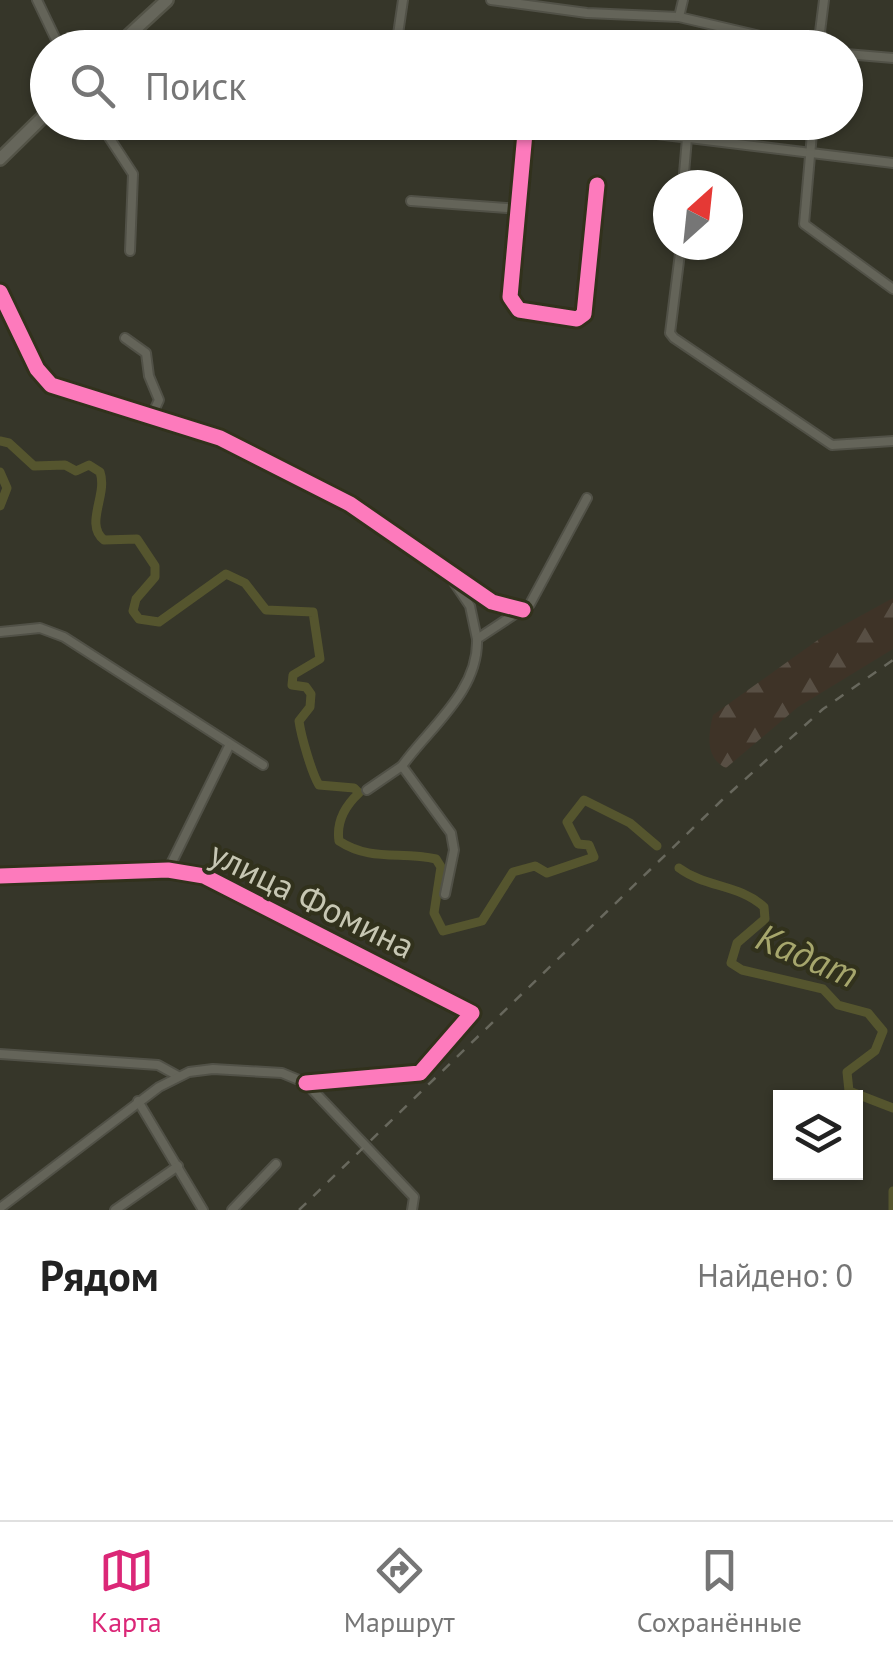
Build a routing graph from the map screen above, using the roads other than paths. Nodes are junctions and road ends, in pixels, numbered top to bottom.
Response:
1 (37, 0) edge
2 (167, 0) edge
3 (403, 0) edge
4 (491, 0) edge
5 (683, 0) edge
6 (824, 0) edge
7 (679, 18) junction
8 (51, 30) edge
9 (134, 30) edge
10 (399, 30) edge
11 (733, 30) edge
12 (818, 30) edge
13 (863, 55) edge
14 (893, 58) edge
15 (30, 130) edge
16 (111, 140) edge
17 (525, 140) edge
18 (687, 140) edge
19 (701, 140) edge
20 (811, 140) edge
21 (810, 155) junction
22 (0, 159) edge
23 (893, 163) edge
24 (684, 170) edge
25 (597, 185) dead end
26 (412, 201) dead end
27 (519, 209) junction
28 (130, 251) dead end
29 (679, 260) edge
30 (893, 289) edge
31 (0, 292) edge
32 (125, 338) dead end
33 (152, 415) junction
34 (893, 441) edge
35 (587, 498) dead end
36 (442, 566) junction
37 (523, 610) junction
38 (0, 632) edge
39 (477, 639) junction
40 (230, 746) junction
41 (262, 766) dead end
42 (402, 766) junction
43 (367, 790) dead end
44 (168, 870) junction
45 (0, 876) edge
46 (445, 894) dead end
47 (0, 1054) edge
48 (178, 1076) junction
49 (306, 1083) junction
50 (138, 1101) junction
51 (276, 1164) dead end
52 (178, 1166) junction
53 (0, 1208) edge
54 (114, 1210) edge
55 (203, 1210) edge
56 (232, 1210) edge
57 (412, 1210) edge

1 - 8 street
2 - 9 main road
3 - 10 street
4 - 7 street
5 - 7 street
6 - 12 street
7 - 11 street
13 - 14 street
15 - 22 main road
16 - 28 street
17 - 27 street
18 - 24 street
19 - 21 street
20 - 21 street
21 - 23 street
21 - 30 street
25 - 27 street
26 - 27 street
29 - 34 street
31 - 33 street
32 - 33 street
33 - 36 street
35 - 37 street
36 - 37 street
36 - 39 street
37 - 39 street
38 - 40 street
39 - 42 street
40 - 41 street
40 - 44 street
42 - 43 street
42 - 46 street
44 - 45 street, улица Фомина
44 - 49 street, улица Фомина
47 - 48 street
48 - 49 street
48 - 50 street
49 - 57 street
50 - 52 street
50 - 53 street
51 - 56 street
52 - 54 street
52 - 55 street

